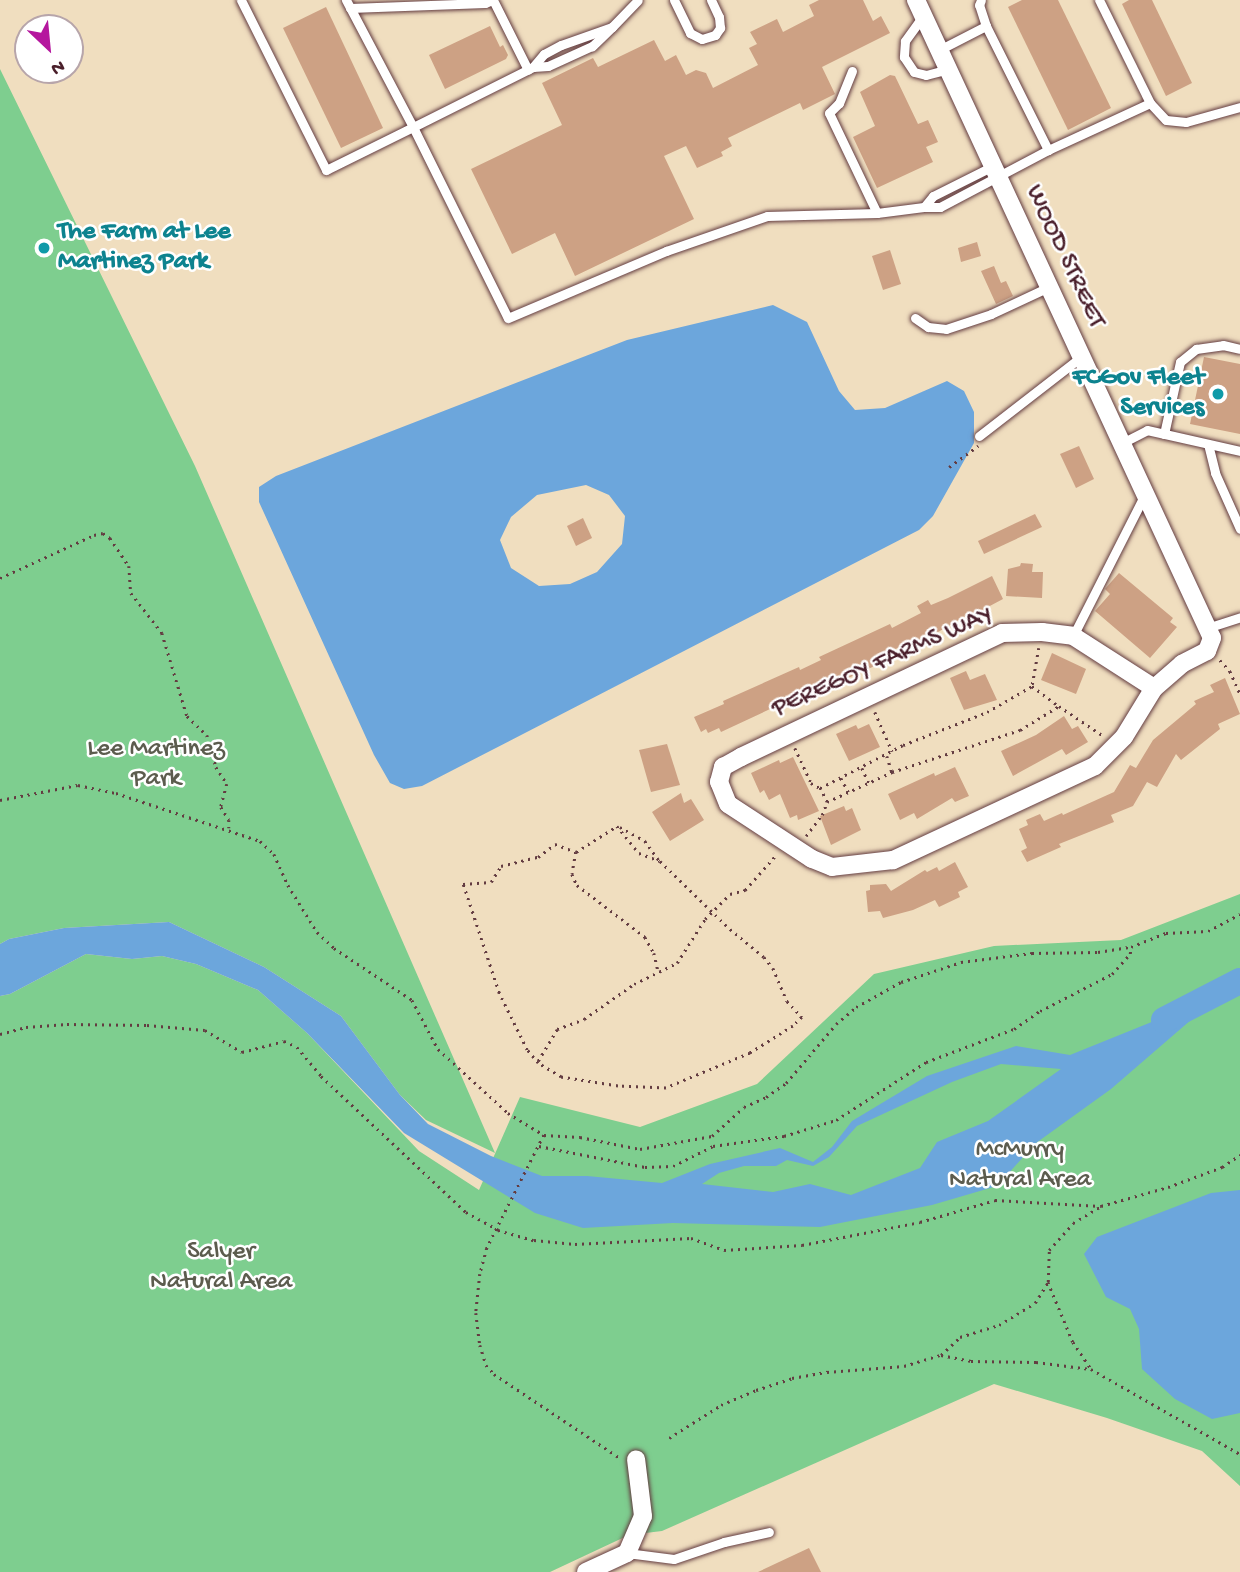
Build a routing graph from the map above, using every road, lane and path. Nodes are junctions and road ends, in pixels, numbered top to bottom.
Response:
1 (241, 0) edge
2 (492, 0) edge
3 (638, 0) edge
4 (674, 0) edge
5 (711, 0) edge
6 (981, 0) edge
7 (1099, 0) edge
8 (348, 4) edge
9 (920, 8) edge
10 (986, 26) junction
11 (939, 50) junction
12 (530, 68) junction
13 (948, 69) junction
14 (852, 71) dead end
15 (1150, 103) junction
16 (1240, 107) edge
17 (412, 127) junction
18 (1048, 150) junction
19 (996, 172) junction
20 (877, 212) junction
21 (1049, 287) junction
22 (915, 318) dead end
23 (1240, 349) edge
24 (1081, 357) junction
25 (982, 433) joint
26 (1164, 434) junction
27 (1122, 443) junction
28 (1208, 444) junction
29 (1240, 451) edge
30 (948, 467) dead end
31 (1145, 493) junction
32 (1240, 529) edge
33 (0, 578) edge
34 (1240, 617) edge
35 (1207, 628) junction
36 (1073, 636) junction
37 (1041, 642) dead end
38 (1207, 651) junction
39 (1032, 686) junction
40 (1154, 688) junction
41 (1240, 693) edge
42 (1059, 706) junction
43 (872, 708) dead end
44 (1102, 735) dead end
45 (793, 745) dead end
46 (892, 751) junction
47 (887, 756) junction
48 (862, 768) junction
49 (892, 772) junction
50 (841, 778) junction
51 (869, 783) junction
52 (820, 788) junction
53 (849, 793) junction
54 (0, 800) edge
55 (827, 802) junction
56 (617, 826) junction
57 (229, 829) junction
58 (806, 836) dead end
59 (576, 852) junction
60 (776, 855) dead end
61 (660, 861) junction
62 (714, 911) junction
63 (1240, 914) edge
64 (1132, 947) junction
65 (659, 972) junction
66 (0, 1034) edge
67 (538, 1063) junction
68 (544, 1135) junction
69 (539, 1146) junction
70 (1240, 1156) edge
71 (1101, 1206) junction
72 (498, 1230) junction
73 (1048, 1282) junction
74 (941, 1355) junction
75 (1091, 1369) junction
76 (669, 1438) dead end
77 (1240, 1454) edge
78 (632, 1462) joint
79 (769, 1532) dead end
80 (627, 1553) junction
81 (586, 1572) edge

1 - 17 lane
2 - 8 lane
2 - 12 lane
3 - 12 lane
4 - 5 lane
6 - 10 lane
7 - 15 lane
8 - 17 lane
9 - 11 street, WOOD STREET
9 - 13 lane
10 - 11 lane
10 - 18 lane
11 - 13 street, WOOD STREET
12 - 17 lane
13 - 19 street, WOOD STREET
14 - 20 lane
15 - 16 lane
15 - 18 lane
17 - 20 lane
18 - 19 lane
19 - 20 lane
19 - 21 street, WOOD STREET
21 - 22 lane
21 - 24 street, WOOD STREET
23 - 26 lane
24 - 25 lane
24 - 27 street, WOOD STREET
25 - 30 path
26 - 27 lane
26 - 28 lane
27 - 31 street, WOOD STREET
28 - 29 lane
28 - 32 lane
31 - 35 street, WOOD STREET
31 - 36 lane
33 - 57 path
34 - 35 lane
35 - 38 street, WOOD STREET
36 - 40 street, PEREGOY FARMS WAY
36 - 40 street, PEREGOY FARMS WAY
37 - 39 path
38 - 40 street
38 - 41 path
39 - 42 path
39 - 46 path
42 - 44 path
42 - 49 path
43 - 46 path
45 - 52 path
46 - 47 path
47 - 48 path
47 - 49 path
48 - 50 path
48 - 51 path
49 - 51 path
50 - 52 path
50 - 53 path
51 - 53 path
52 - 55 path
53 - 55 path
54 - 57 path
55 - 58 path
56 - 59 path
56 - 61 path
56 - 61 path
57 - 68 path
59 - 65 path
59 - 67 path
60 - 62 path
61 - 62 path
62 - 65 path
62 - 67 path
63 - 64 path
64 - 68 path
64 - 69 path
65 - 67 path
66 - 72 path
68 - 69 path
69 - 72 path
70 - 71 path
71 - 72 path
71 - 73 path
72 - 78 path
73 - 74 path
73 - 75 path
74 - 75 path
74 - 76 path
75 - 77 path
78 - 80 street
79 - 80 lane
80 - 81 street

